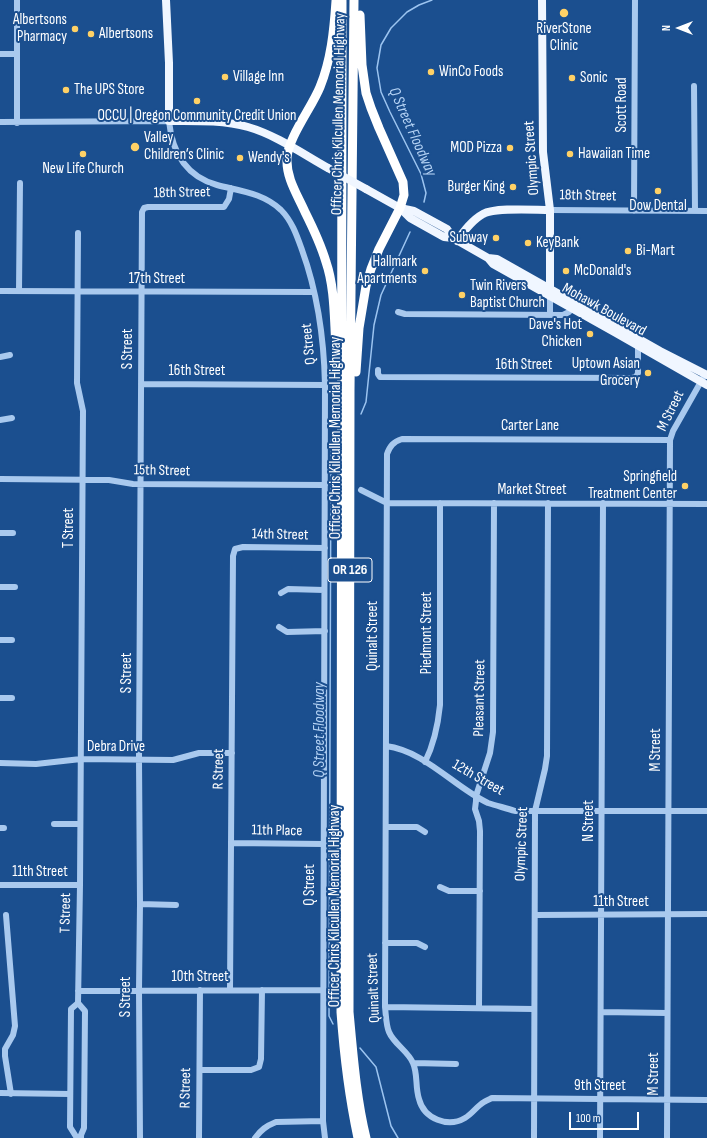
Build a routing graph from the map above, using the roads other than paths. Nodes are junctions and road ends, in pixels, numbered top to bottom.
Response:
1 (17, 0) edge
2 (166, 0) edge
3 (337, 0) edge
4 (342, 0) edge
5 (354, 0) edge
6 (359, 0) edge
7 (542, 0) edge
8 (635, 0) edge
9 (0, 54) edge
10 (17, 54) junction
11 (694, 86) dead end
12 (169, 121) junction
13 (0, 122) edge
14 (17, 122) junction
15 (289, 146) junction
16 (20, 184) dead end
17 (231, 188) junction
18 (144, 208) joint
19 (400, 208) junction
20 (550, 210) junction
21 (634, 211) junction
22 (694, 211) junction
23 (707, 211) edge
24 (78, 233) dead end
25 (455, 239) junction
26 (0, 291) edge
27 (19, 291) junction
28 (78, 291) junction
29 (141, 292) junction
30 (314, 292) junction
31 (550, 292) junction
32 (572, 308) junction
33 (398, 312) dead end
34 (550, 315) junction
35 (638, 341) junction
36 (10, 356) dead end
37 (0, 357) edge
38 (378, 370) dead end
39 (706, 377) edge
40 (342, 383) junction
41 (141, 384) junction
42 (325, 385) junction
43 (350, 390) junction
44 (12, 418) dead end
45 (0, 420) edge
46 (670, 440) junction
47 (391, 445) joint
48 (0, 478) edge
49 (82, 479) junction
50 (140, 484) junction
51 (325, 485) junction
52 (361, 490) dead end
53 (387, 503) junction
54 (440, 503) junction
55 (494, 503) junction
56 (548, 503) junction
57 (603, 503) junction
58 (670, 504) junction
59 (707, 504) edge
60 (0, 533) edge
61 (13, 533) dead end
62 (325, 548) junction
63 (235, 549) joint
64 (0, 587) edge
65 (15, 587) dead end
66 (324, 590) junction
67 (281, 593) dead end
68 (279, 627) dead end
69 (325, 631) junction
70 (0, 640) edge
71 (12, 640) dead end
72 (0, 698) edge
73 (12, 698) dead end
74 (386, 746) junction
75 (232, 753) junction
76 (81, 759) junction
77 (139, 760) junction
78 (425, 762) junction
79 (0, 763) edge
80 (476, 796) junction
81 (535, 811) junction
82 (602, 811) junction
83 (668, 811) junction
84 (707, 812) edge
85 (54, 824) dead end
86 (80, 824) junction
87 (386, 827) junction
88 (425, 832) dead end
89 (231, 843) junction
90 (323, 844) junction
91 (0, 884) edge
92 (80, 885) junction
93 (440, 887) dead end
94 (480, 891) junction
95 (140, 904) junction
96 (176, 905) dead end
97 (668, 914) junction
98 (707, 914) edge
99 (6, 915) dead end
100 (535, 915) junction
101 (601, 915) junction
102 (385, 943) junction
103 (425, 947) dead end
104 (139, 990) junction
105 (200, 990) junction
106 (230, 990) junction
107 (262, 990) junction
108 (323, 990) junction
109 (78, 991) junction
110 (78, 1003) junction
111 (385, 1007) junction
112 (479, 1008) junction
113 (534, 1009) junction
114 (600, 1012) junction
115 (667, 1013) junction
116 (414, 1063) junction
117 (456, 1064) dead end
118 (200, 1070) junction
119 (0, 1093) edge
120 (11, 1094) junction
121 (70, 1094) junction
122 (492, 1098) joint
123 (534, 1098) junction
124 (600, 1099) junction
125 (667, 1100) junction
126 (707, 1100) edge
127 (323, 1121) junction
128 (77, 1138) edge
129 (81, 1138) edge
130 (140, 1138) edge
131 (199, 1138) edge
132 (255, 1138) edge
133 (325, 1138) edge
134 (358, 1138) edge
135 (366, 1138) edge
136 (534, 1138) edge
137 (600, 1138) edge
138 (667, 1138) edge

1 - 10 street
2 - 12 main road
3 - 15 highway
4 - 40 highway, Officer Chris Kilcullen Memorial Highway / OR 126
5 - 43 highway, Officer Chris Kilcullen Memorial Highway / OR 126
6 - 19 highway
7 - 20 main road, Olympic Street
8 - 21 street, Scott Road
9 - 10 street
10 - 14 street
11 - 22 street
12 - 14 street
12 - 15 main road, Mohawk Boulevard
12 - 17 street, Q Street
13 - 14 street
15 - 19 main road, Mohawk Boulevard, bridge
15 - 40 highway
16 - 27 street
17 - 18 street, 18th Street
17 - 30 street, Q Street
18 - 29 street, S Street
19 - 25 main road, Mohawk Boulevard
19 - 43 highway
20 - 21 street, 18th Street
20 - 25 main road, 18th Street
20 - 31 main road, Olympic Street
21 - 22 street, 18th Street
22 - 23 street, 18th Street
24 - 28 street, T Street
25 - 31 main road, Mohawk Boulevard
26 - 27 street, 17th Street
27 - 28 street, 17th Street
28 - 29 street, 17th Street
28 - 49 street, T Street
29 - 30 street, 17th Street
29 - 41 street, S Street
30 - 42 street, Q Street
31 - 32 main road, Mohawk Boulevard
31 - 34 street, Olympic Street
31 - 35 main road, Mohawk Boulevard
32 - 34 street
32 - 35 main road, Mohawk Boulevard
33 - 34 street
35 - 38 street, 16th Street
35 - 39 main road, Mohawk Boulevard
36 - 37 street
39 - 46 street, M Street
40 - 134 highway, Officer Chris Kilcullen Memorial Highway / OR 126
41 - 42 street, 16th Street
41 - 50 street, S Street
42 - 51 street, Q Street
43 - 135 highway, Officer Chris Kilcullen Memorial Highway / OR 126
44 - 45 street
46 - 47 street, Carter Lane
46 - 58 street, M Street
47 - 53 street, Quinalt Street
48 - 49 street, 15th Street
49 - 50 street, 15th Street
49 - 76 street, T Street
50 - 51 street, 15th Street
50 - 77 street, S Street
51 - 62 street, Q Street
52 - 53 street, Market Street
53 - 54 street, Market Street
53 - 74 street, Quinalt Street
54 - 55 street, Market Street
54 - 78 street, Piedmont Street
55 - 56 street, Market Street
55 - 80 street, Pleasant Street
56 - 57 street, Market Street
56 - 81 street, Olympic Street
57 - 58 street, Market Street
57 - 82 street, N Street
58 - 59 street, Market Street
58 - 83 street, M Street
60 - 61 street
62 - 63 street, 14th Street
62 - 66 street, Q Street
63 - 75 street, R Street
64 - 65 street
66 - 67 street
66 - 69 street, Q Street
68 - 69 street
69 - 90 street, Q Street
70 - 71 street
72 - 73 street
74 - 78 street, 12th Street
74 - 87 street, Quinalt Street
75 - 77 street, Debra Drive
75 - 89 street, R Street
76 - 77 street, Debra Drive
76 - 79 street, Debra Drive
76 - 86 street, T Street
77 - 95 street, S Street
78 - 80 street, 12th Street
80 - 81 street, 12th Street
80 - 94 street, Pleasant Street
81 - 82 street, 12th Street
81 - 100 street, Olympic Street
82 - 83 street, 12th Street
82 - 101 street, N Street
83 - 84 street, 12th Street
83 - 97 street, M Street
85 - 86 street
86 - 92 street, T Street
87 - 88 street
87 - 102 street, Quinalt Street
89 - 90 street, 11th Place
89 - 106 street, R Street
90 - 108 street, Q Street
91 - 92 street, 11th Street
92 - 109 street, T Street
93 - 94 street
94 - 112 street, Pleasant Street
95 - 96 street
95 - 104 street, S Street
97 - 98 street, 11th Street
97 - 101 street, 11th Street
97 - 115 street, M Street
99 - 120 street
100 - 101 street, 11th Street
100 - 113 street, Olympic Street
101 - 114 street, N Street
102 - 103 street, Quinalt Street
102 - 111 street, Quinalt Street
104 - 105 street, 10th Street
104 - 109 street, 10th Street
104 - 130 street, S Street
105 - 106 street, 10th Street
105 - 118 street, R Street
106 - 107 street, 10th Street
107 - 108 street, 10th Street
107 - 118 street
108 - 127 street, Q Street
109 - 110 street, T Street
110 - 121 street, T Street
110 - 129 street, T Street
111 - 112 street
111 - 116 street, Quinalt Street
112 - 113 street
113 - 123 street, Olympic Street
114 - 115 street
114 - 124 street, N Street
115 - 125 street, M Street
116 - 117 street
116 - 122 street, Quinalt Street
118 - 131 street, R Street
119 - 120 street
120 - 121 street
121 - 128 street, T Street
122 - 123 street, 9th Street
123 - 124 street, 9th Street
123 - 136 street, Olympic Street
124 - 125 street, 9th Street
124 - 137 street, N Street
125 - 126 street, 9th Street
125 - 138 street, M Street
127 - 132 street
127 - 133 street, Q Street

